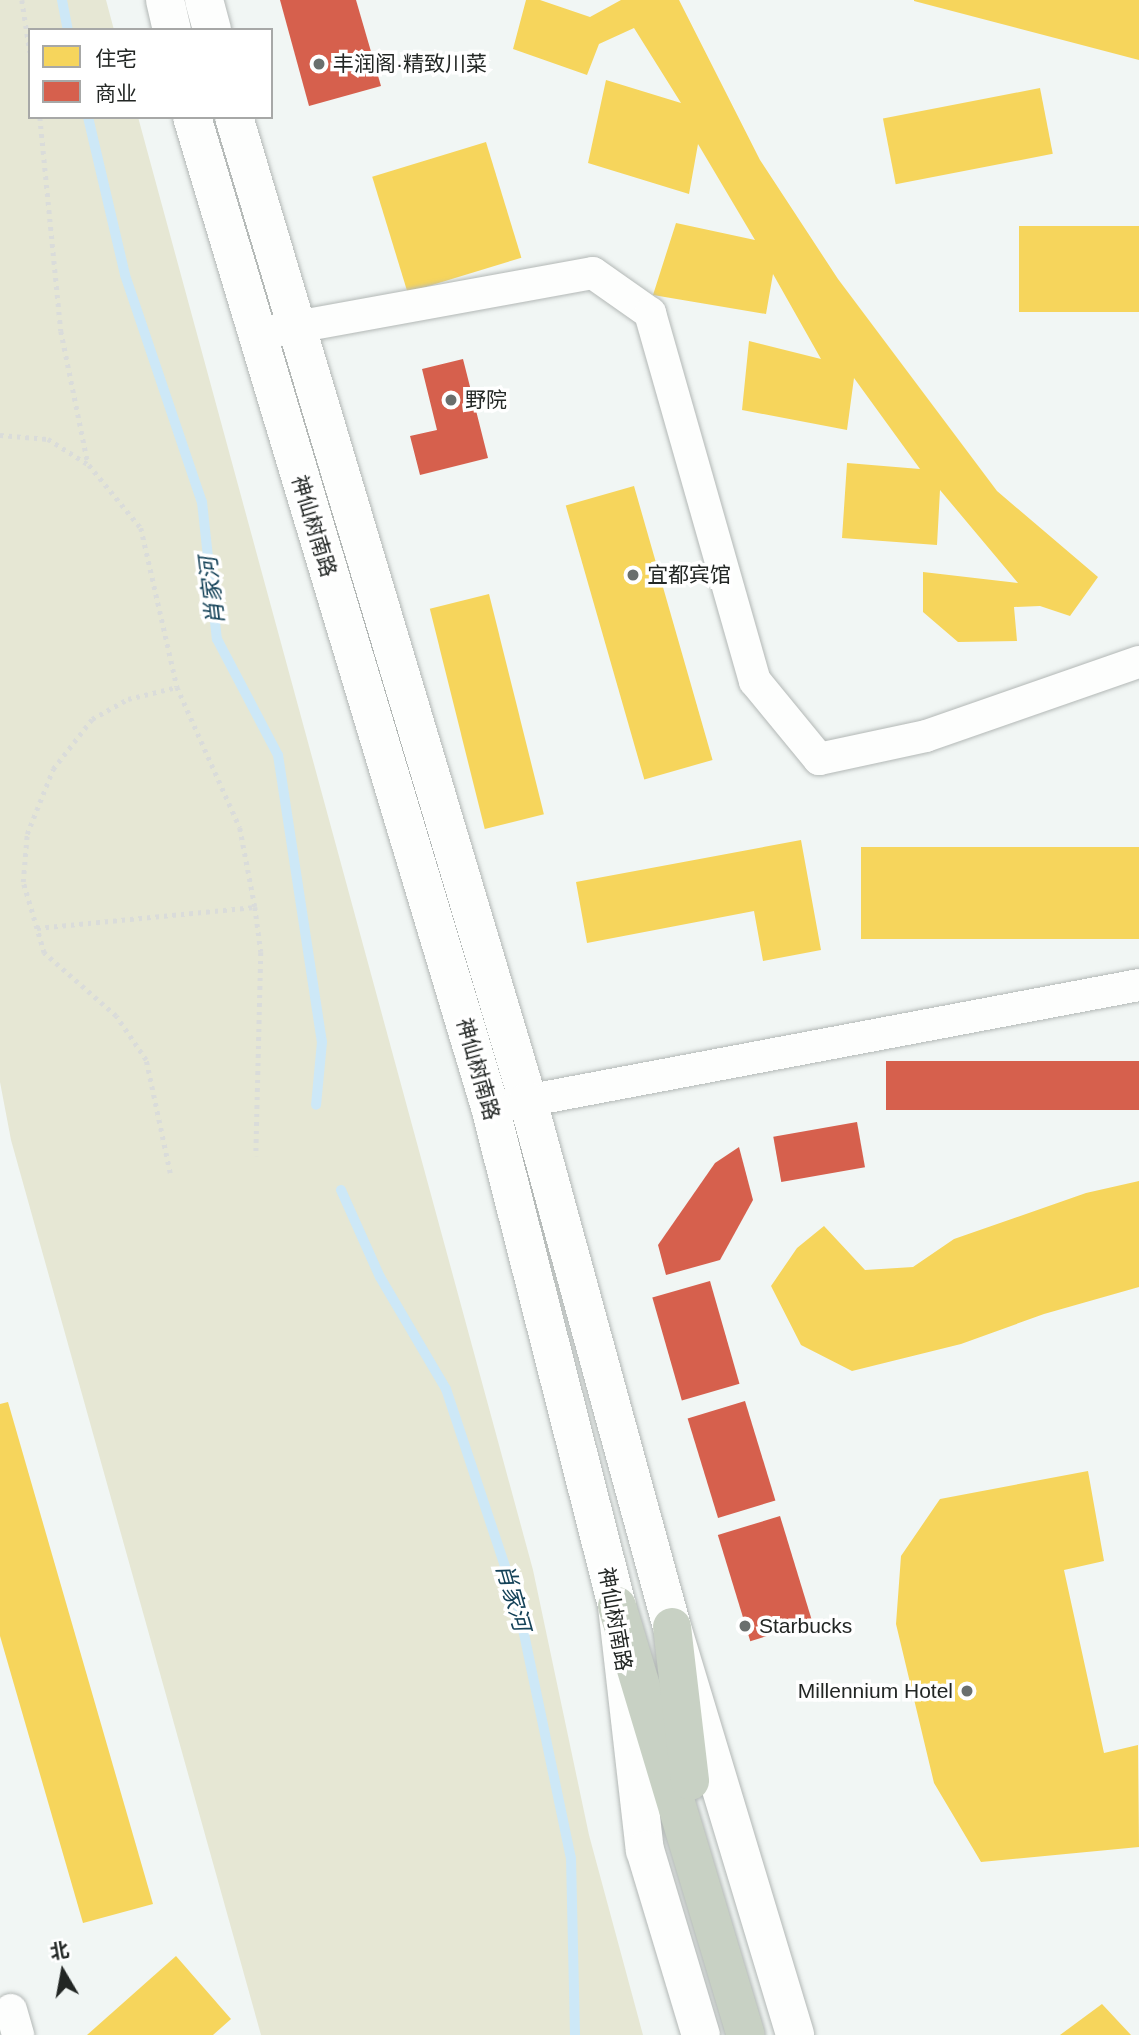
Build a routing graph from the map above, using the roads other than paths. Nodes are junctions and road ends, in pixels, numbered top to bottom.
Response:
1 (165, 0) edge
2 (204, 0) edge
3 (172, 28) edge
4 (211, 28) edge
5 (193, 119) edge
6 (235, 119) edge
7 (299, 327) junction
8 (256, 335) junction
9 (1139, 662) edge
10 (1139, 985) edge
11 (528, 1101) junction
12 (490, 1107) junction
13 (617, 1606) junction
14 (672, 1627) junction
15 (696, 1860) junction
16 (701, 2035) edge
17 (747, 2035) edge
18 (795, 2035) edge

1 - 3 main road
2 - 4 main road
5 - 8 main road, 神仙树南路
6 - 7 main road
7 - 8 street
7 - 9 street
7 - 11 main road
8 - 12 main road, 神仙树南路
10 - 11 street
11 - 12 street
11 - 14 main road
12 - 13 main road, 神仙树南路
13 - 15 highway
13 - 16 main road, 神仙树南路
14 - 15 highway
14 - 18 main road
15 - 17 highway

